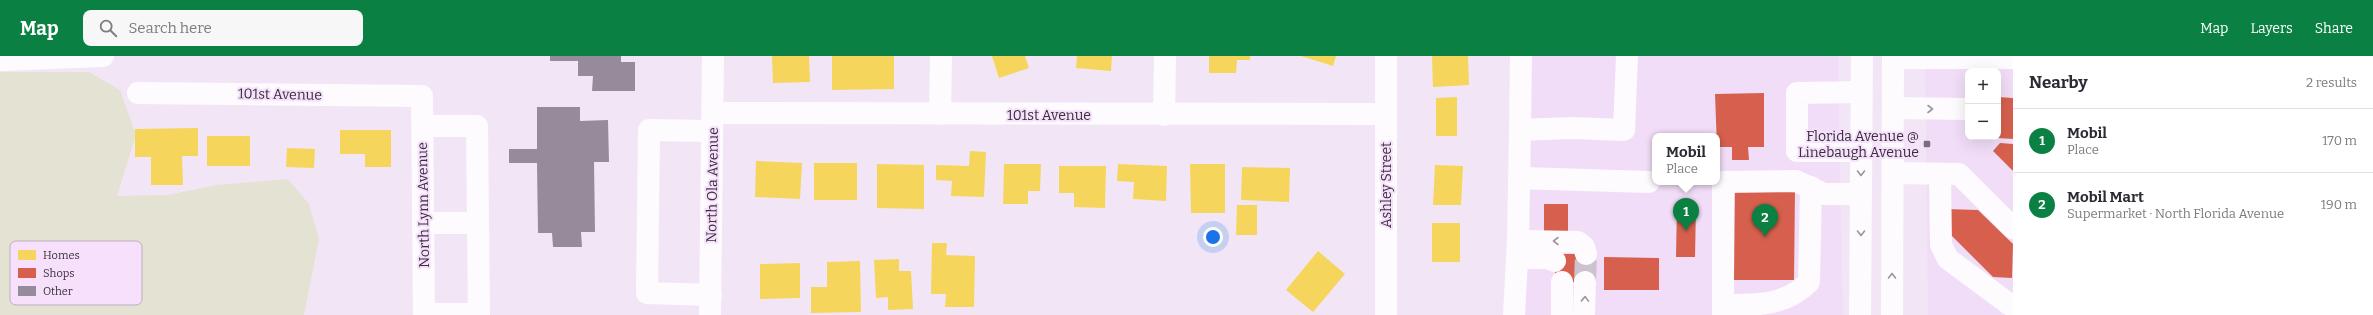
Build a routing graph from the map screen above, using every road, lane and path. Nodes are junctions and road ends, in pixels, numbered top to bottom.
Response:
1 (103, 56) edge
2 (713, 56) edge
3 (941, 56) edge
4 (1165, 56) edge
5 (1386, 56) edge
6 (1521, 56) edge
7 (1627, 56) edge
8 (1862, 56) edge
9 (1893, 57) edge
10 (2013, 58) edge
11 (0, 60) edge
12 (1971, 64) edge
13 (138, 92) dead end
14 (1861, 92) junction
15 (422, 96) joint
16 (1893, 108) junction
17 (1965, 109) edge
18 (940, 114) junction
19 (1386, 114) junction
20 (1164, 115) junction
21 (713, 122) junction
22 (423, 126) junction
23 (1520, 130) junction
24 (1796, 151) junction
25 (1861, 151) junction
26 (1893, 173) junction
27 (1940, 174) junction
28 (1520, 178) junction
29 (1649, 182) dead end
30 (1804, 184) junction
31 (1861, 194) junction
32 (424, 223) junction
33 (478, 223) junction
34 (2013, 228) edge
35 (1518, 249) junction
36 (1586, 254) dead end
37 (1555, 261) dead end
38 (1562, 282) tunnel mouth
39 (1585, 282) tunnel mouth
40 (711, 305) edge
41 (2013, 307) edge
42 (1723, 310) edge
43 (424, 314) edge
44 (1386, 315) edge
45 (1514, 315) edge
46 (1562, 315) edge
47 (1584, 315) edge
48 (1860, 315) edge
49 (1892, 315) edge

1 - 11 street
2 - 21 street, North Ola Avenue
3 - 18 street
4 - 20 street
5 - 19 street, Ashley Street
6 - 23 street
7 - 23 street
8 - 14 street
9 - 12 street
9 - 16 street
10 - 12 street
13 - 15 street, 101st Avenue
14 - 24 street
14 - 25 street
15 - 22 street, North Lynn Avenue
16 -> 17 street
16 - 26 street
18 - 20 street, 101st Avenue
18 - 21 street, 101st Avenue
19 - 20 street, 101st Avenue
19 - 44 street, Ashley Street
21 - 40 street, North Ola Avenue
21 - 40 street, 101st Avenue
22 - 32 street, North Lynn Avenue
22 - 33 street
23 - 28 street
24 - 25 street
24 - 30 street
25 -> 31 street
26 - 27 street
49 -> 26 street
27 - 34 street
27 - 41 street
28 - 29 street
28 - 35 street
30 - 31 street
30 - 42 street
30 - 42 street
31 -> 48 street
32 - 33 street
32 - 43 street, North Lynn Avenue
33 - 43 street
36 -> 35 street
35 - 37 street
35 - 45 street
38 - 46 street
47 -> 39 street

